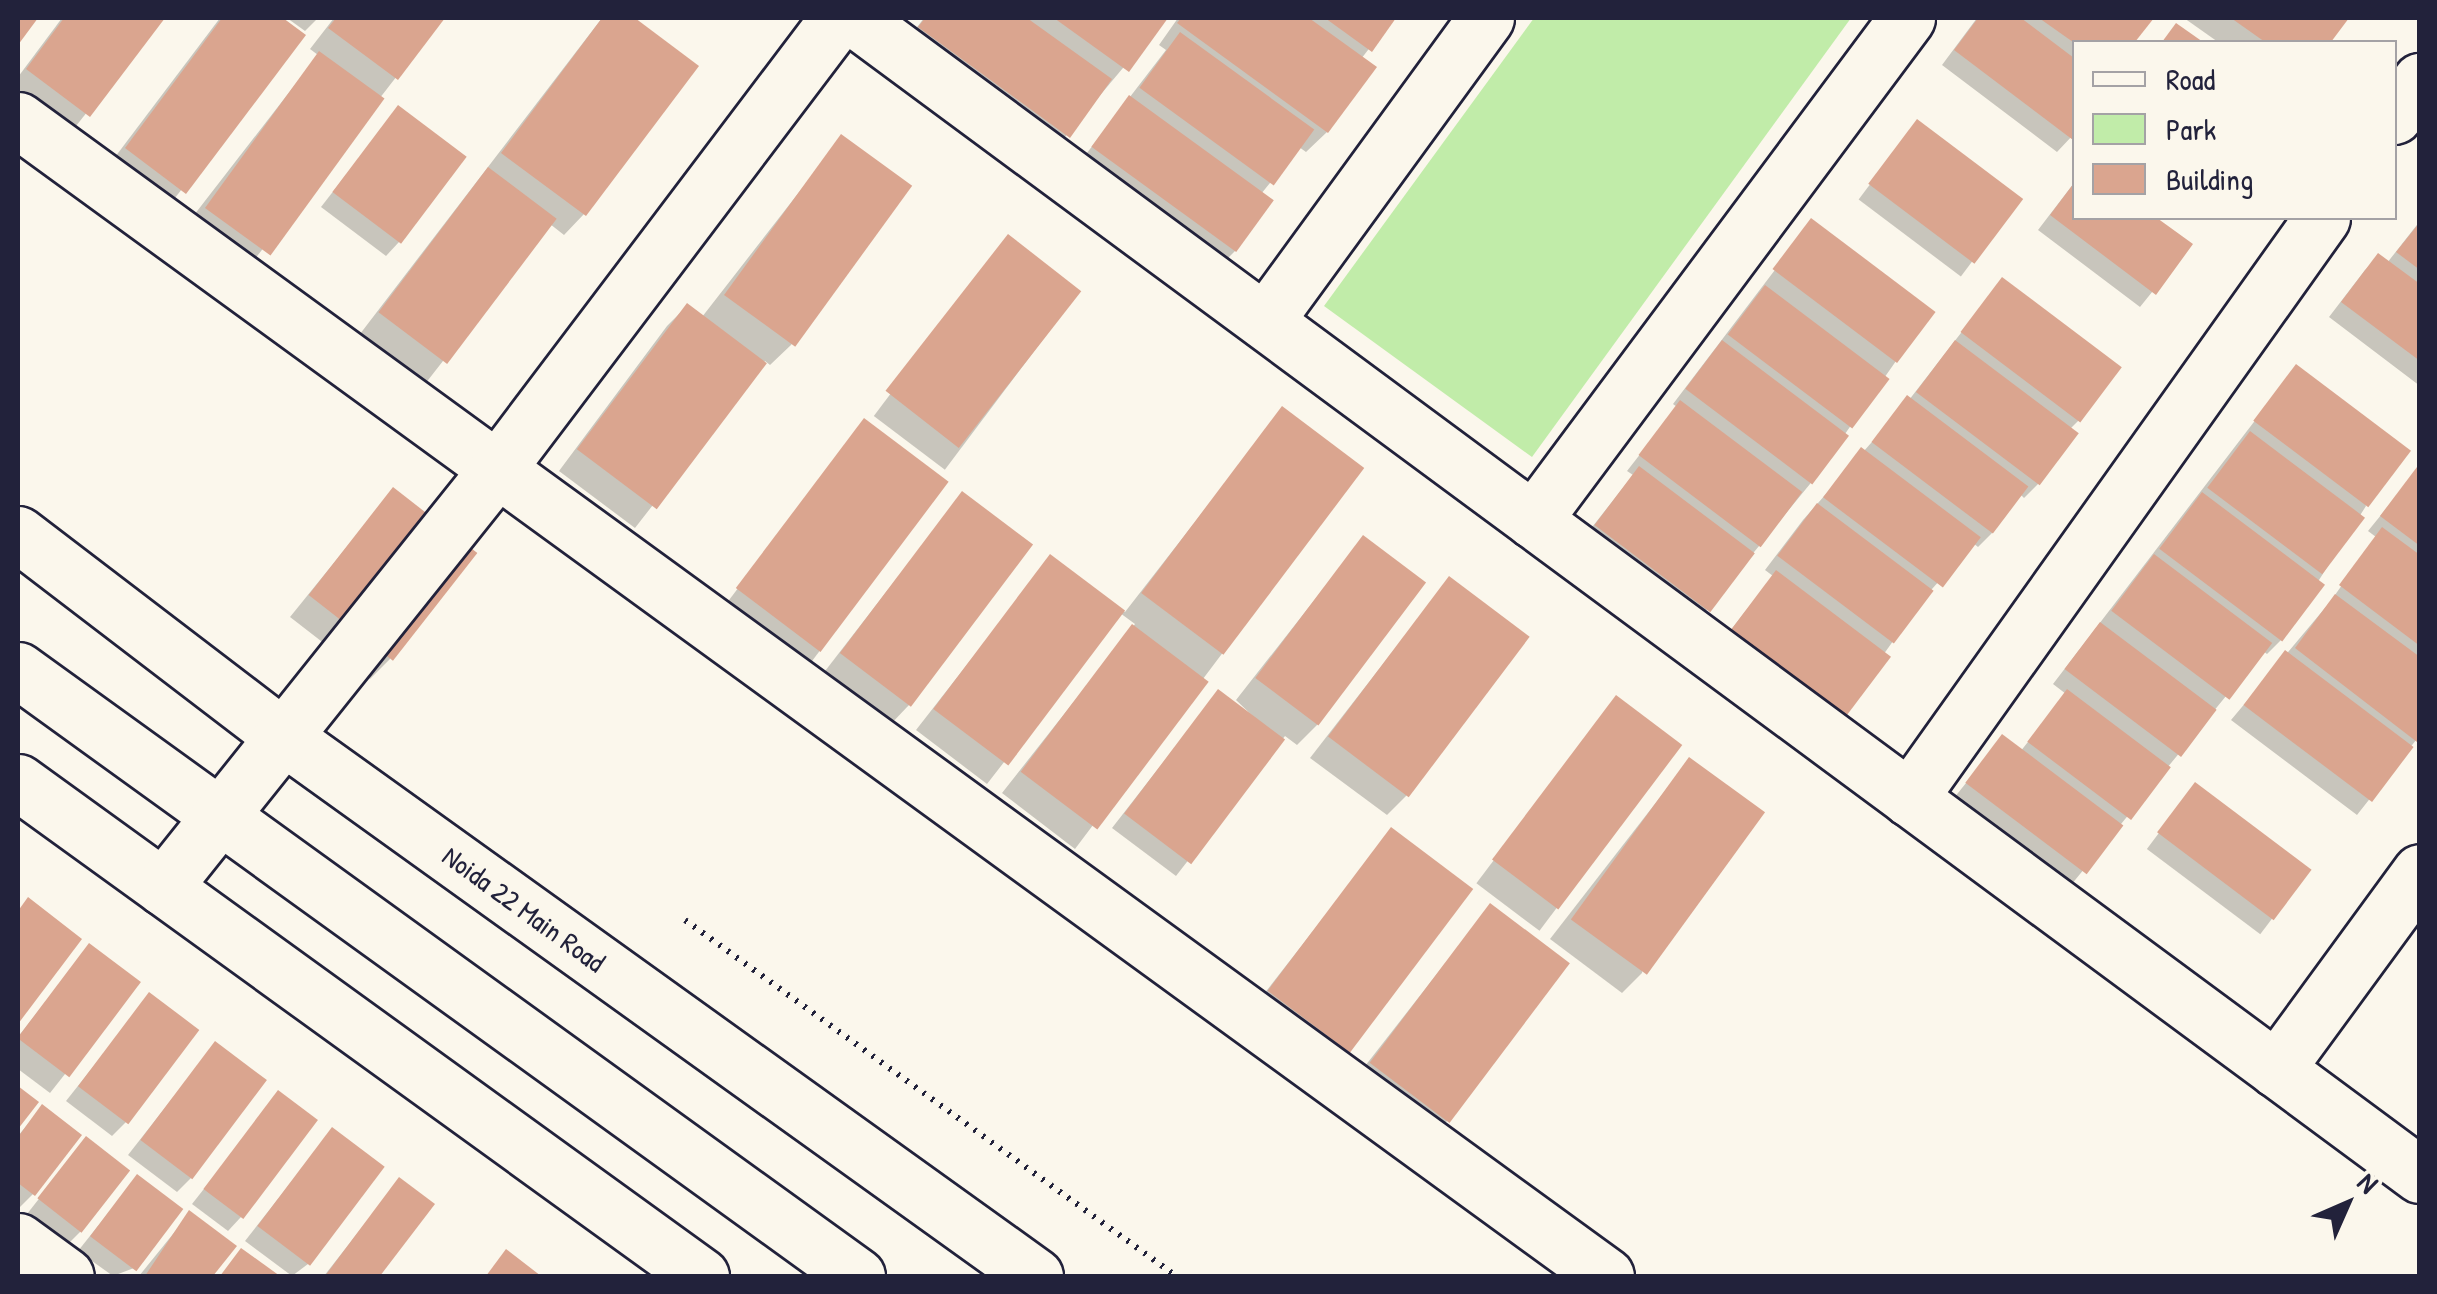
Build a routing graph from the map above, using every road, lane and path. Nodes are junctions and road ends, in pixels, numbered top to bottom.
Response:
1 (838, 18) edge
2 (854, 18) edge
3 (1486, 18) edge
4 (1907, 18) edge
5 (2420, 81) edge
6 (2397, 112) edge
7 (18, 120) edge
8 (2321, 220) edge
9 (1265, 321) junction
10 (497, 469) junction
11 (1533, 520) junction
12 (18, 534) edge
13 (18, 670) edge
14 (281, 736) junction
15 (18, 782) edge
16 (1909, 798) junction
17 (217, 816) junction
18 (2420, 872) edge
19 (163, 887) junction
20 (685, 920) dead end
21 (2276, 1069) junction
22 (2420, 1176) edge
23 (18, 1241) edge
24 (66, 1276) edge
25 (701, 1276) edge
26 (857, 1276) edge
27 (1036, 1276) edge
28 (1176, 1276) edge
29 (1606, 1276) edge

1 - 10 street
2 - 9 street
3 - 9 street
4 - 11 street
5 - 6 street
7 - 10 street
8 - 16 street
9 - 11 street
10 - 14 street
10 - 29 street
11 - 16 street
12 - 14 street, Noida 22 Main Road
13 - 17 street
14 - 17 street
14 - 27 street, Noida 22 Main Road
15 - 19 street
16 - 21 street
17 - 19 street
17 - 26 street
18 - 21 street
19 - 25 street
20 - 28 path
21 - 22 street
23 - 24 street

